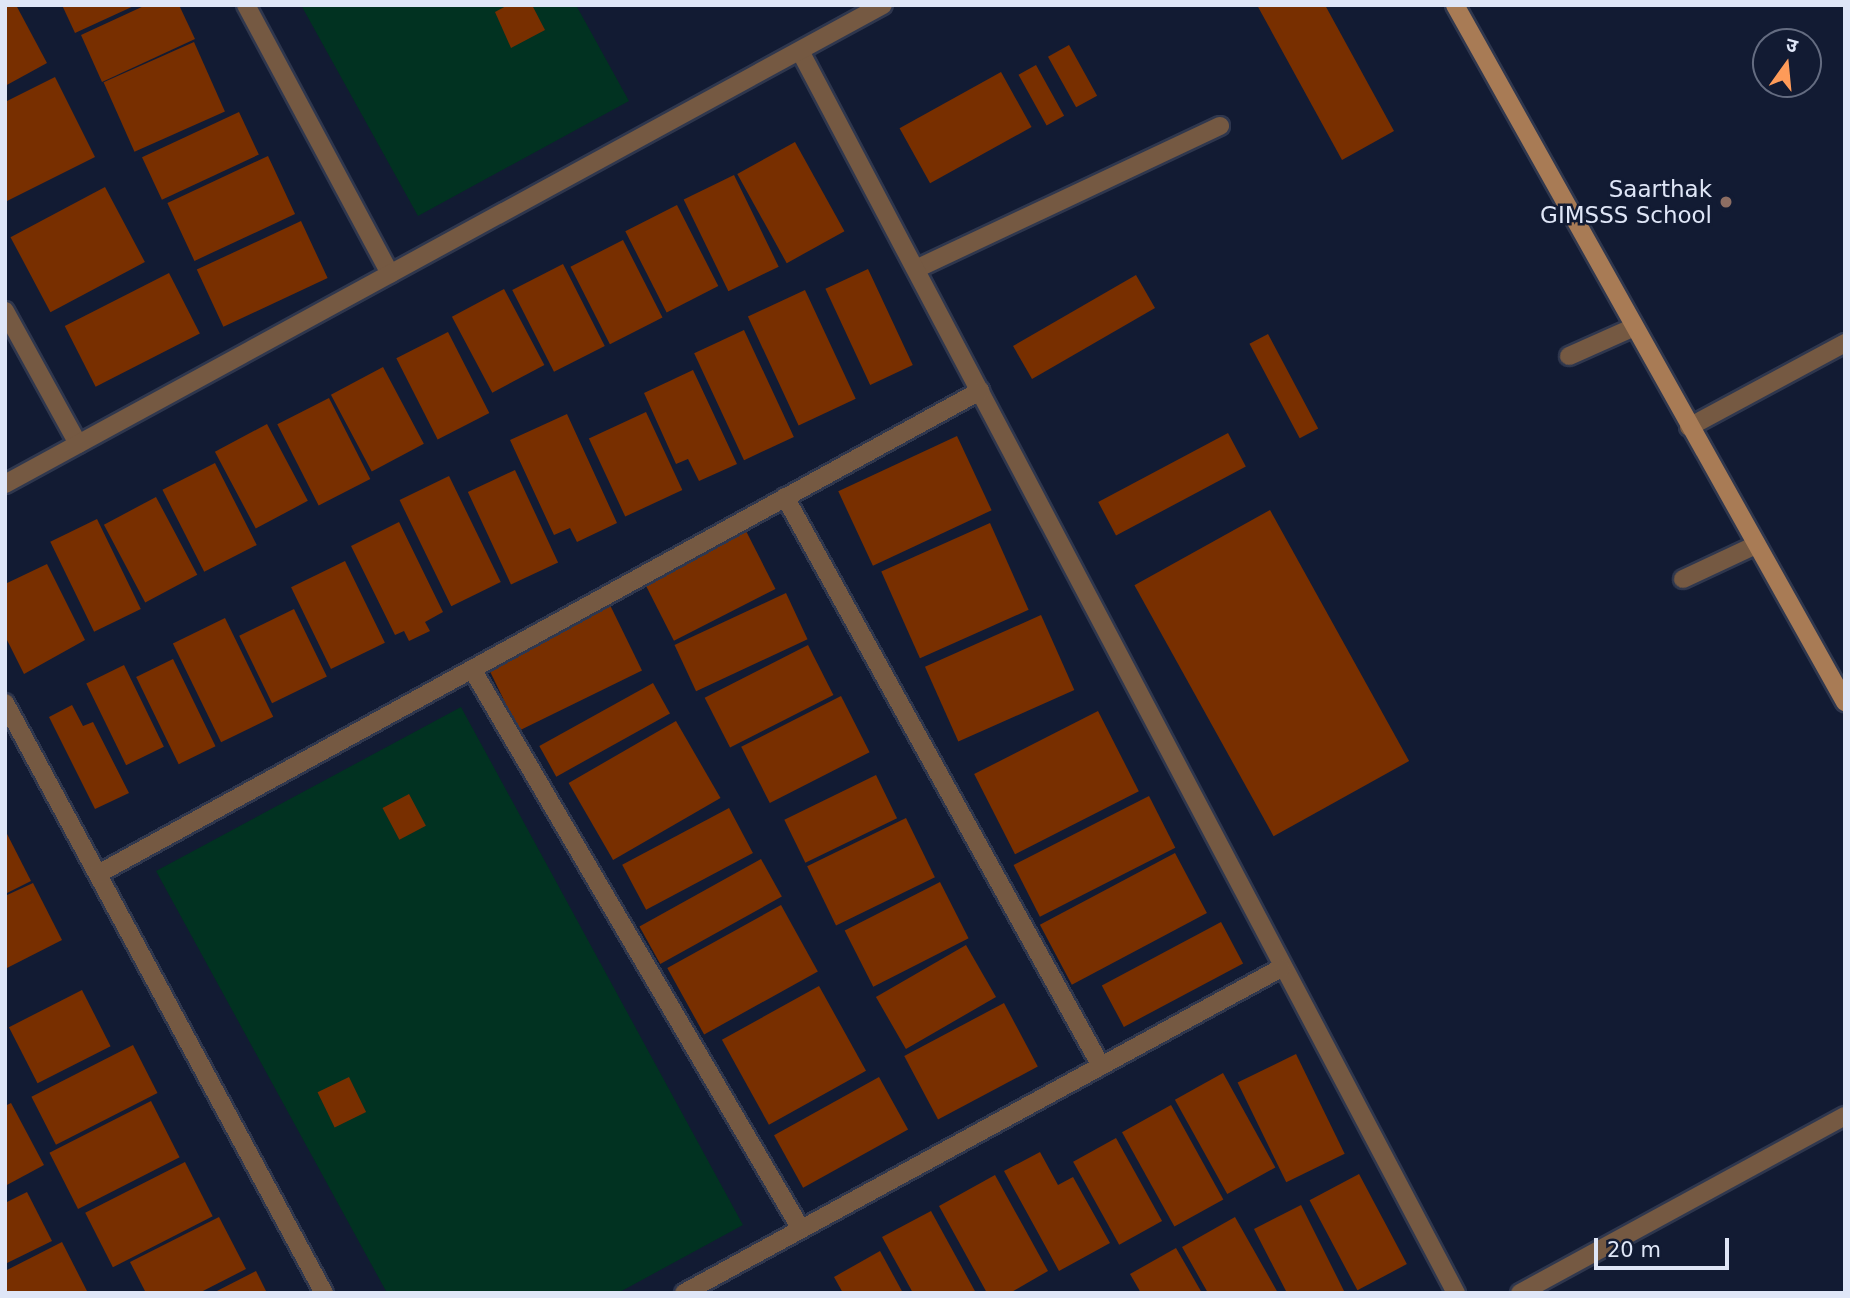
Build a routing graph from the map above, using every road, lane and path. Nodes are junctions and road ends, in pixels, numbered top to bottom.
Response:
1 (246, 5) edge
2 (883, 5) edge
3 (1455, 5) edge
4 (800, 51) junction
5 (1220, 126) dead end
6 (916, 269) junction
7 (390, 274) junction
8 (5, 311) edge
9 (1634, 327) junction
10 (1845, 343) edge
11 (1569, 356) dead end
12 (980, 391) junction
13 (1689, 427) junction
14 (78, 444) junction
15 (5, 484) edge
16 (785, 497) junction
17 (1756, 545) junction
18 (1683, 579) dead end
19 (472, 669) junction
20 (1845, 702) edge
21 (5, 703) edge
22 (98, 874) junction
23 (1281, 968) junction
24 (1101, 1066) junction
25 (1845, 1115) edge
26 (801, 1229) junction
27 (324, 1293) edge
28 (684, 1293) edge
29 (1456, 1293) edge
30 (1520, 1293) edge

1 - 7 street
2 - 4 street
3 - 9 street
4 - 6 street
4 - 7 street
5 - 6 street
6 - 12 street
7 - 14 street
8 - 14 street
9 - 11 street
9 - 13 street
10 - 13 street
12 - 16 street
12 - 23 street
13 - 17 street
14 - 15 street
16 - 19 street
16 - 24 street
17 - 18 street
17 - 20 street
19 - 22 street
19 - 26 street
21 - 22 street
22 - 27 street
23 - 24 street
23 - 29 street
24 - 26 street
25 - 30 street
26 - 28 street

